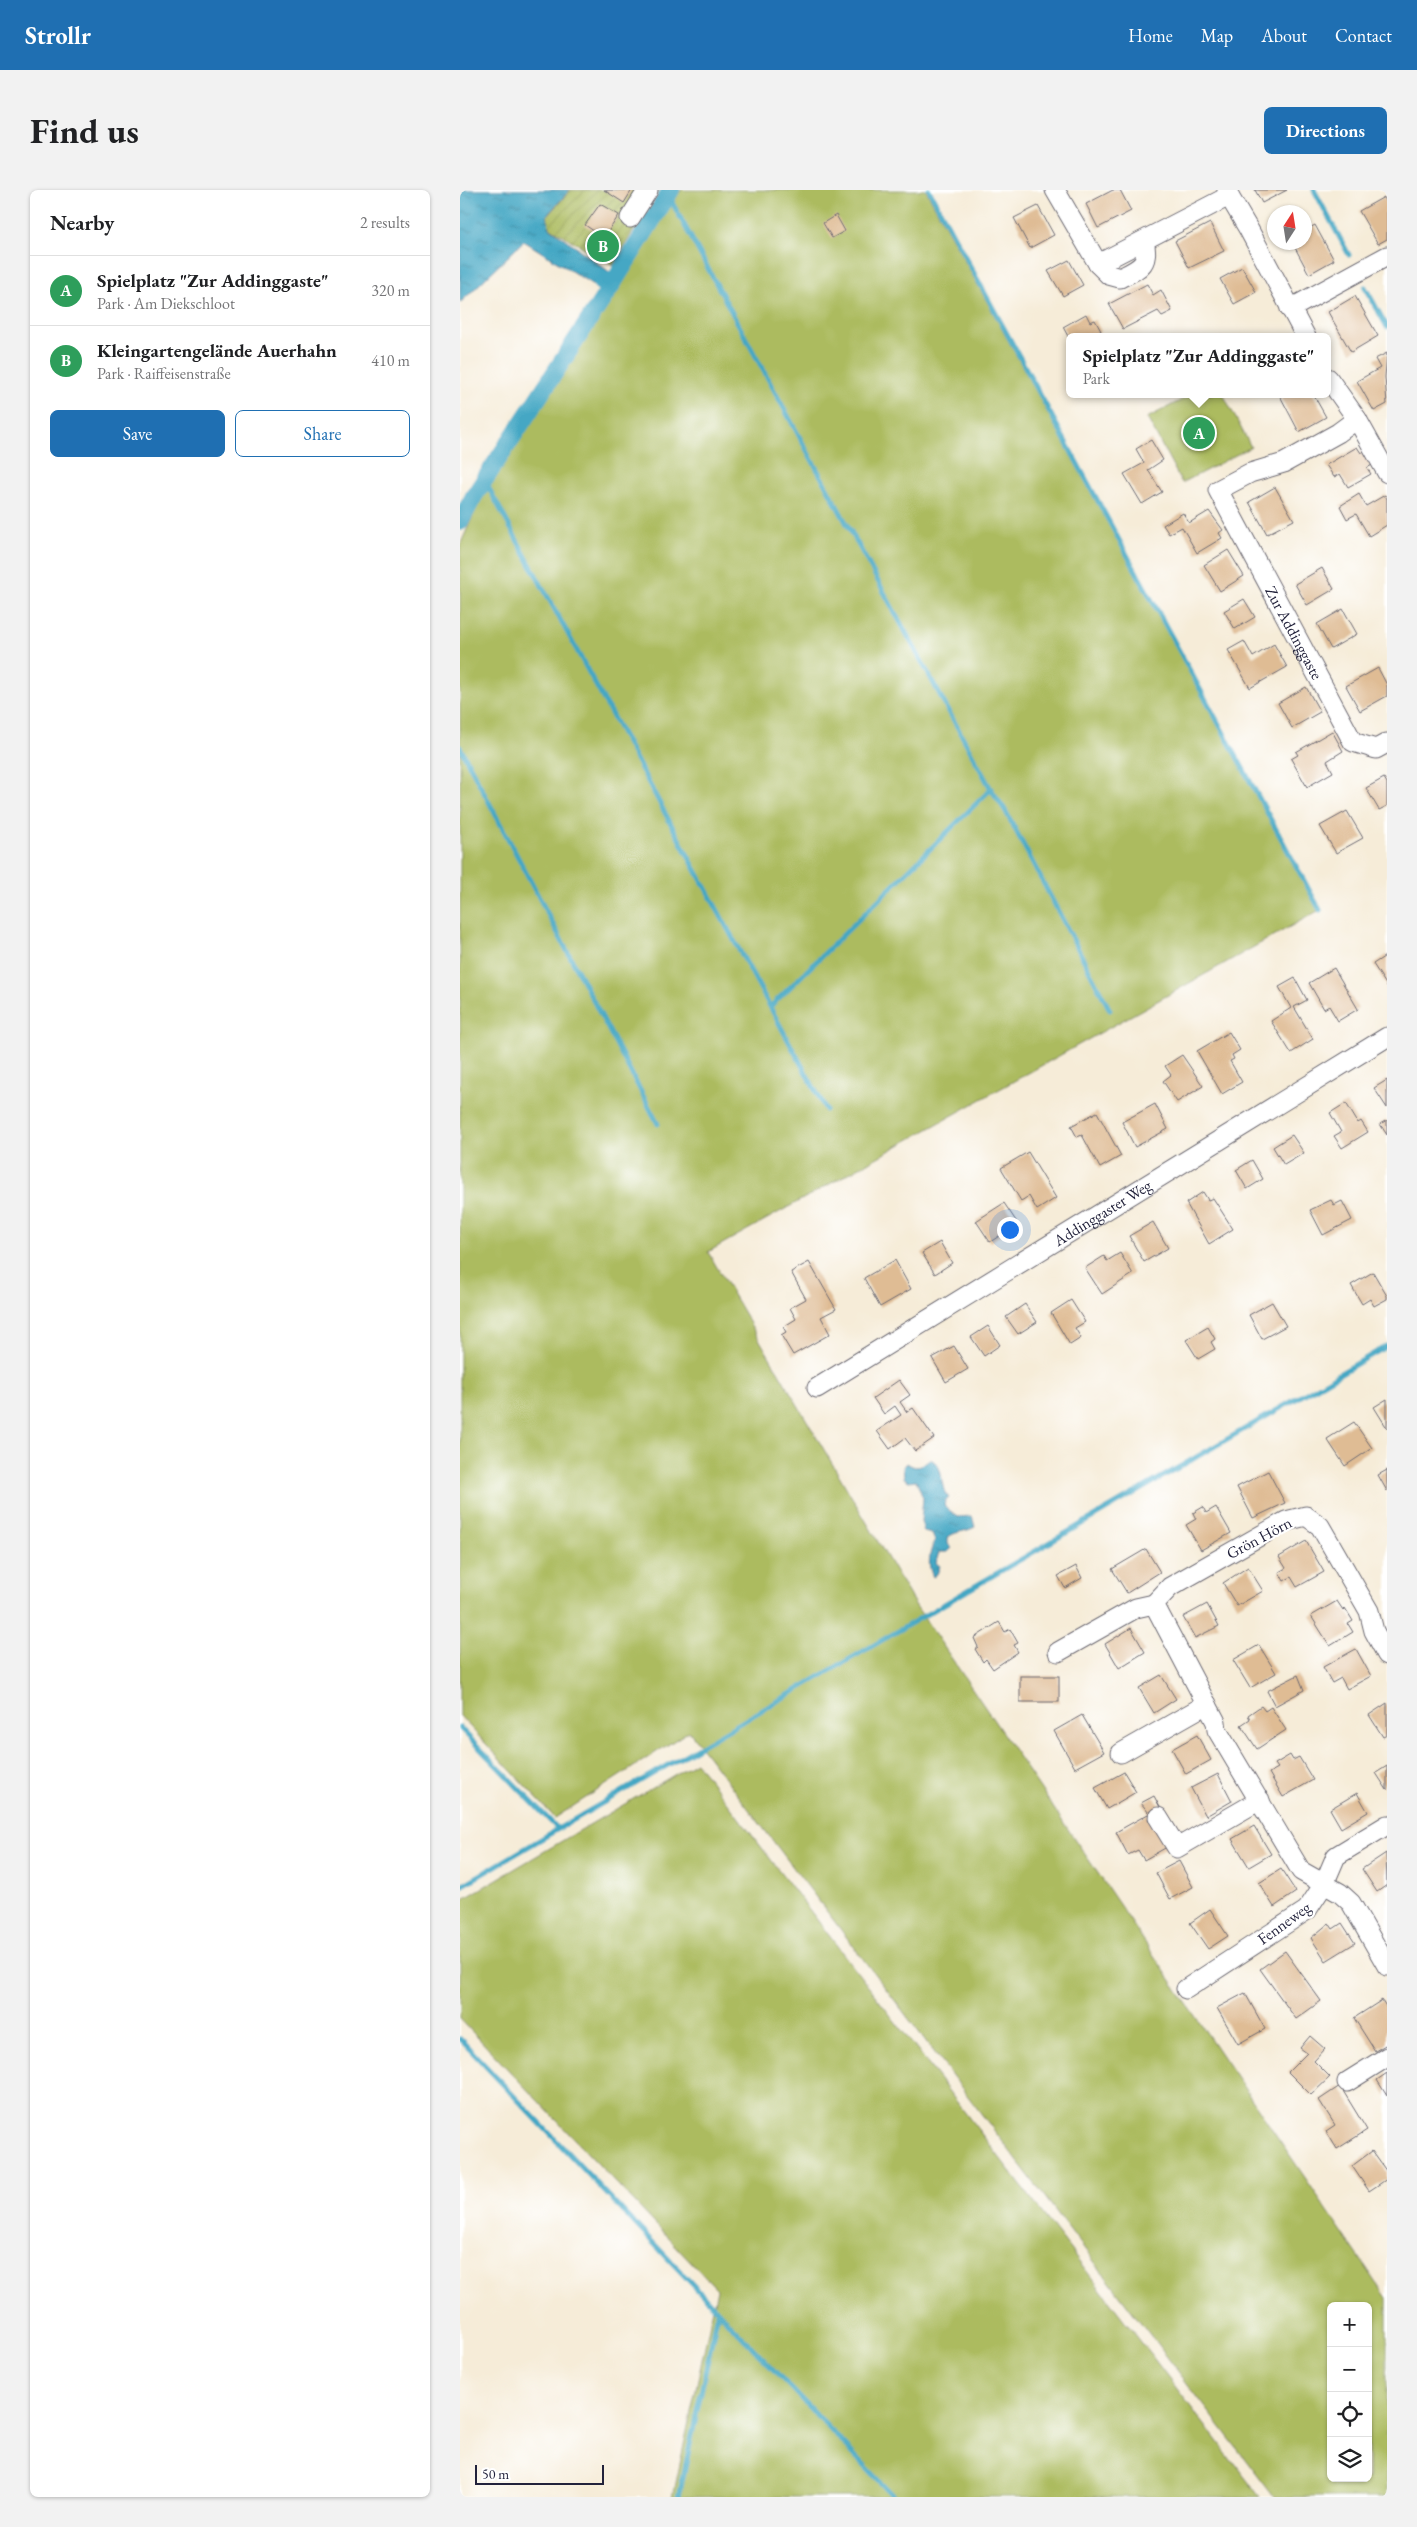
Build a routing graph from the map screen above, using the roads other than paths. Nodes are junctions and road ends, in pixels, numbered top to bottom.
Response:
1 (648, 190) edge
2 (1056, 190) edge
3 (1228, 193) edge
4 (630, 218) dead end
5 (1387, 256) edge
6 (1290, 309) junction
7 (1304, 333) edge
8 (1331, 384) edge
9 (1352, 412) junction
10 (1387, 472) edge
11 (1387, 743) edge
12 (1387, 1037) edge
13 (817, 1388) dead end
14 (1154, 1604) junction
15 (1058, 1652) dead end
16 (1387, 1655) edge
17 (1207, 1704) junction
18 (1121, 1752) dead end
19 (1260, 1800) junction
20 (1158, 1817) dead end
21 (1387, 1825) edge
22 (1324, 1884) junction
23 (1387, 1966) edge
24 (1186, 1989) dead end
25 (1387, 2057) edge
26 (1347, 2082) dead end

1 - 4 street
2 - 3 street
3 - 6 street
5 - 6 street
6 - 7 street
8 - 9 street
9 - 10 street
9 - 11 street, Zur Addinggaste
12 - 13 street, Addinggaster Weg
14 - 15 street, Grön Hörn
14 - 16 street, Grön Hörn
14 - 17 street
17 - 18 street
17 - 19 street
19 - 20 street
19 - 22 street
21 - 22 street, Fenneweg
22 - 23 street
22 - 24 street, Fenneweg
25 - 26 street

